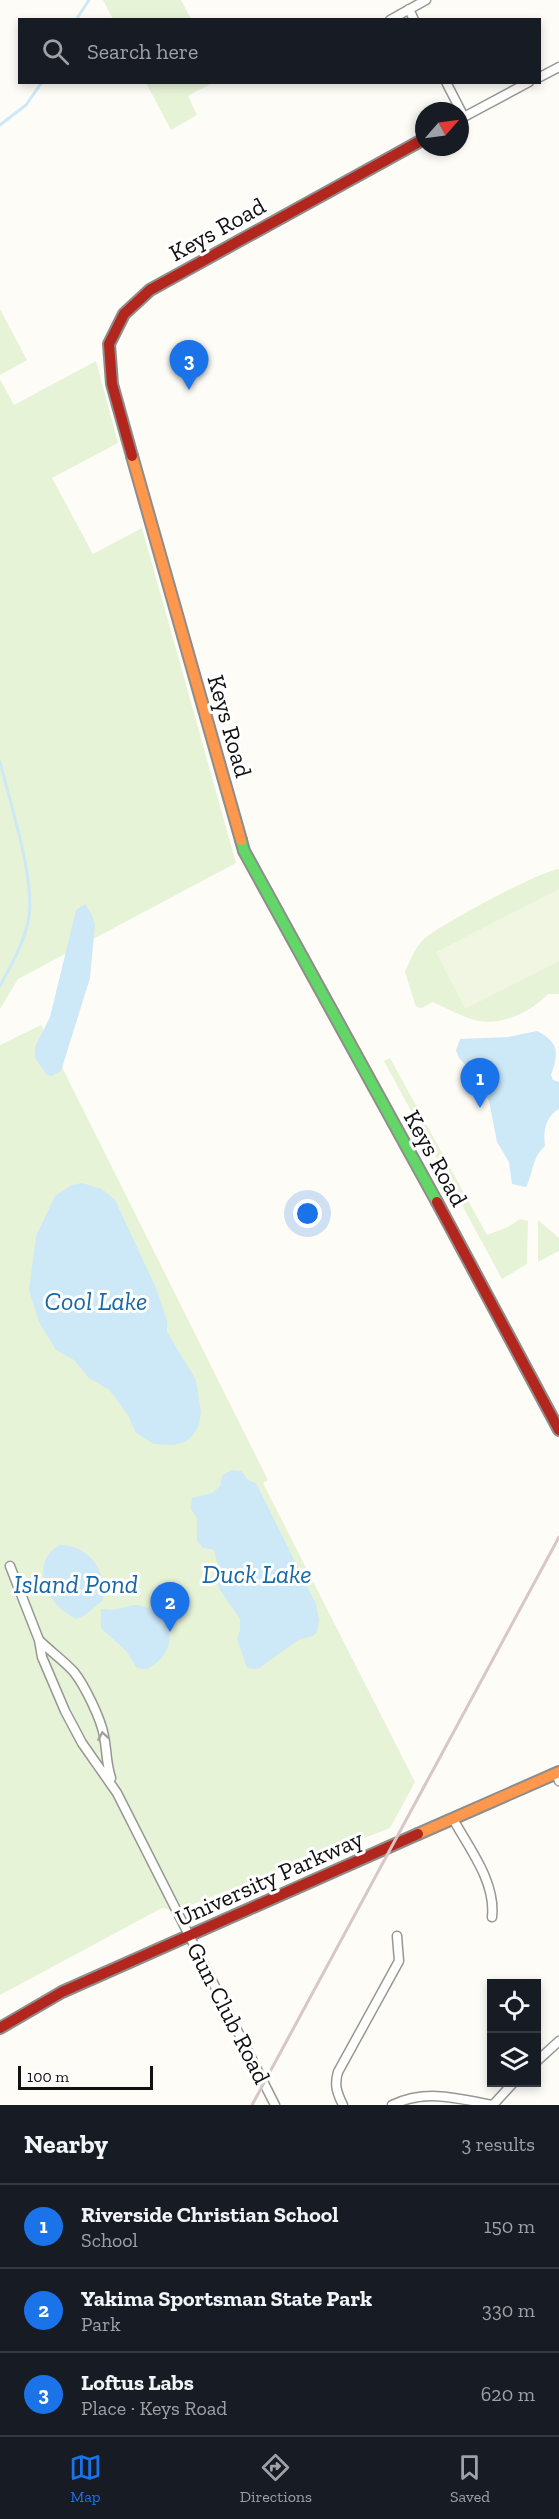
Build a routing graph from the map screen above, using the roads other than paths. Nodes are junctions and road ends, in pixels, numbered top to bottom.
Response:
1 (426, 0) edge
2 (409, 9) junction
3 (393, 18) edge
4 (413, 18) edge
5 (559, 67) edge
6 (541, 76) edge
7 (447, 84) edge
8 (525, 84) edge
9 (455, 102) edge
10 (469, 114) edge
11 (415, 144) edge
12 (559, 1430) edge
13 (10, 1566) dead end
14 (39, 1640) junction
15 (558, 1775) edge
16 (117, 1793) junction
17 (453, 1819) junction
18 (492, 1917) dead end
19 (190, 1935) junction
20 (397, 1936) dead end
21 (0, 2028) edge
22 (559, 2041) edge
23 (541, 2058) edge
24 (509, 2087) edge
25 (275, 2105) edge
26 (343, 2105) edge
27 (392, 2105) edge
28 (493, 2105) edge

1 - 2 street
2 - 3 street
2 - 4 street
5 - 6 street
7 - 9 street
8 - 10 street
11 - 12 street, Keys Road
13 - 14 street, Gun Club Road
14 - 16 street, Gun Club Road
16 -> 14 street, Gun Club Road
15 - 17 street, University Parkway
16 - 19 street, Gun Club Road
17 - 18 street
17 - 19 street, University Parkway
19 - 21 street, University Parkway
19 - 25 street, Gun Club Road
20 - 26 street
22 - 23 street
24 - 28 street
27 - 28 street

